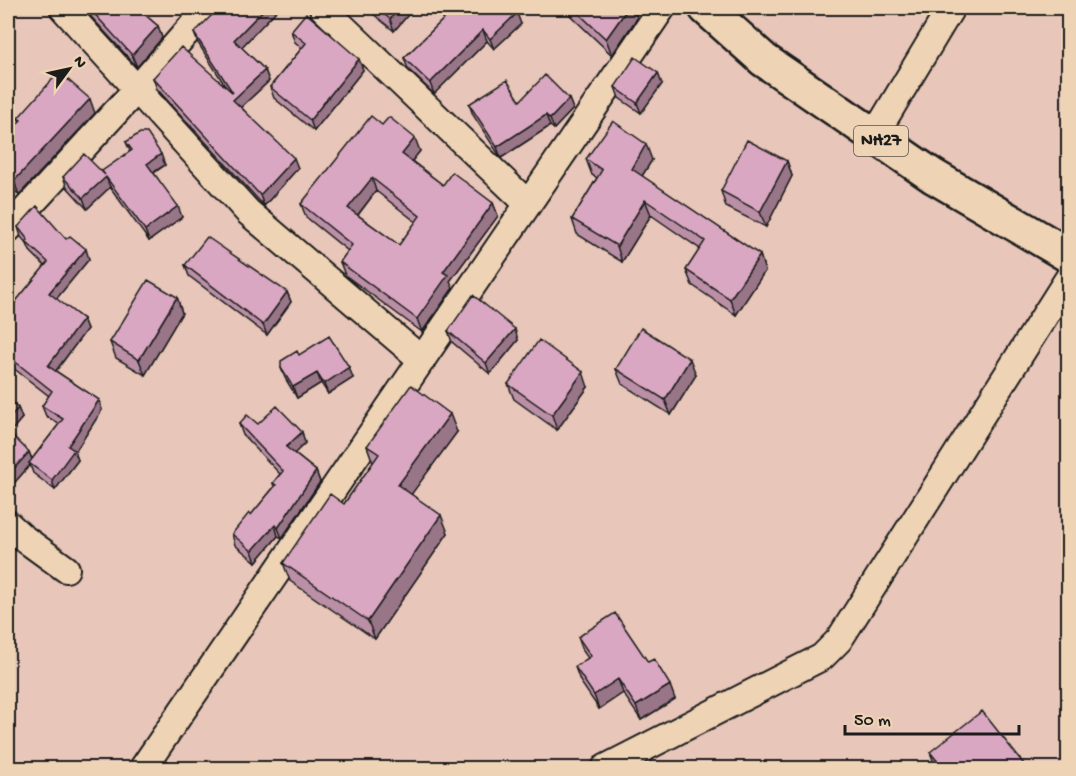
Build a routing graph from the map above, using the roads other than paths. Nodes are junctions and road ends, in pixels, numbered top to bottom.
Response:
1 (63, 8) edge
2 (208, 8) edge
3 (323, 8) edge
4 (662, 8) edge
5 (706, 8) edge
6 (951, 8) edge
7 (137, 90) junction
8 (874, 136) junction
9 (528, 204) junction
10 (8, 229) edge
11 (1068, 255) edge
12 (1068, 279) edge
13 (422, 360) junction
14 (8, 524) edge
15 (66, 568) dead end
16 (143, 768) edge
17 (605, 768) edge

1 - 7 street
2 - 7 street
3 - 9 street
4 - 9 street
5 - 8 highway, NH27
6 - 8 street
7 - 10 street
7 - 13 street
8 - 11 highway, NH27
9 - 13 street
12 - 17 street
13 - 16 street
14 - 15 street

